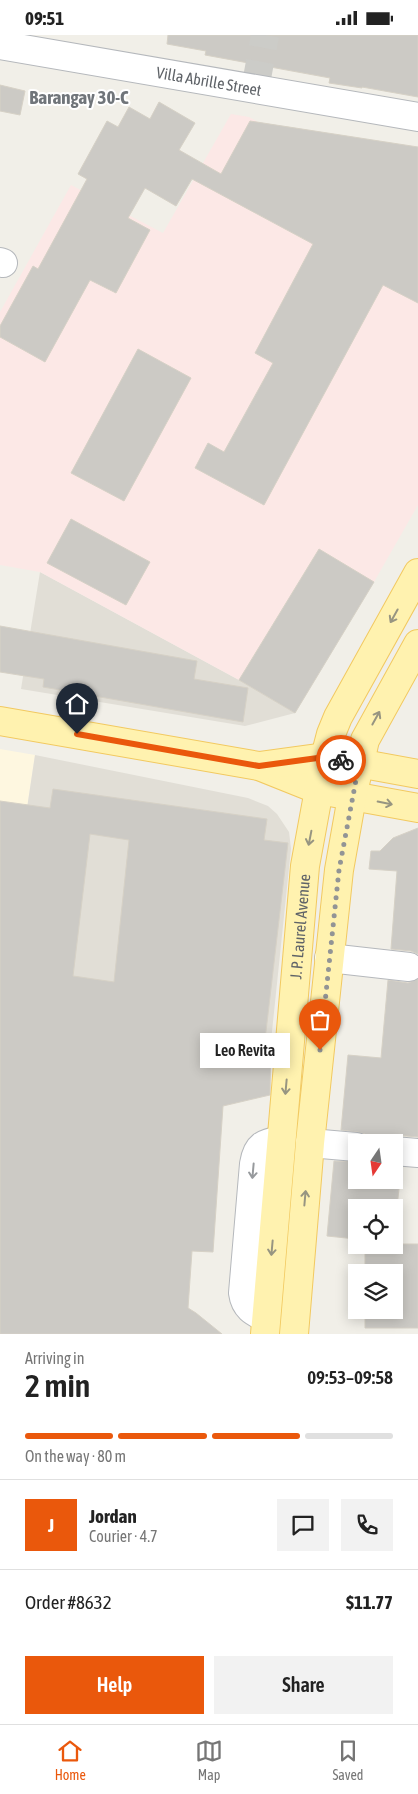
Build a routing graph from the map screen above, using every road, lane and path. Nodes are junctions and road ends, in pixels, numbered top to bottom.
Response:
1 (0, 45) edge
2 (418, 117) edge
3 (418, 573) edge
4 (418, 644) edge
5 (0, 721) edge
6 (325, 757) junction
7 (359, 764) junction
8 (259, 766) junction
9 (418, 774) edge
10 (319, 790) junction
11 (352, 797) junction
12 (418, 808) edge
13 (329, 958) junction
14 (409, 967) dead end
15 (310, 1143) junction
16 (348, 1146) edge
17 (403, 1152) edge
18 (418, 1153) edge
19 (265, 1326) edge
20 (294, 1334) edge

1 - 2 street, Villa Abrille Street
3 -> 6 main road, J. P. Laurel Avenue
7 -> 4 main road, J. P. Laurel Avenue
5 - 8 main road
6 - 7 main road
6 - 8 main road
6 - 10 main road, J. P. Laurel Avenue
7 - 9 main road
7 - 11 main road, J. P. Laurel Avenue
8 - 10 main road
10 - 11 main road
10 -> 19 main road, J. P. Laurel Avenue
11 -> 12 main road
11 - 13 main road, J. P. Laurel Avenue
13 - 14 street
13 - 15 main road, J. P. Laurel Avenue
15 - 16 street
20 -> 15 main road, J. P. Laurel Avenue
17 - 18 street

